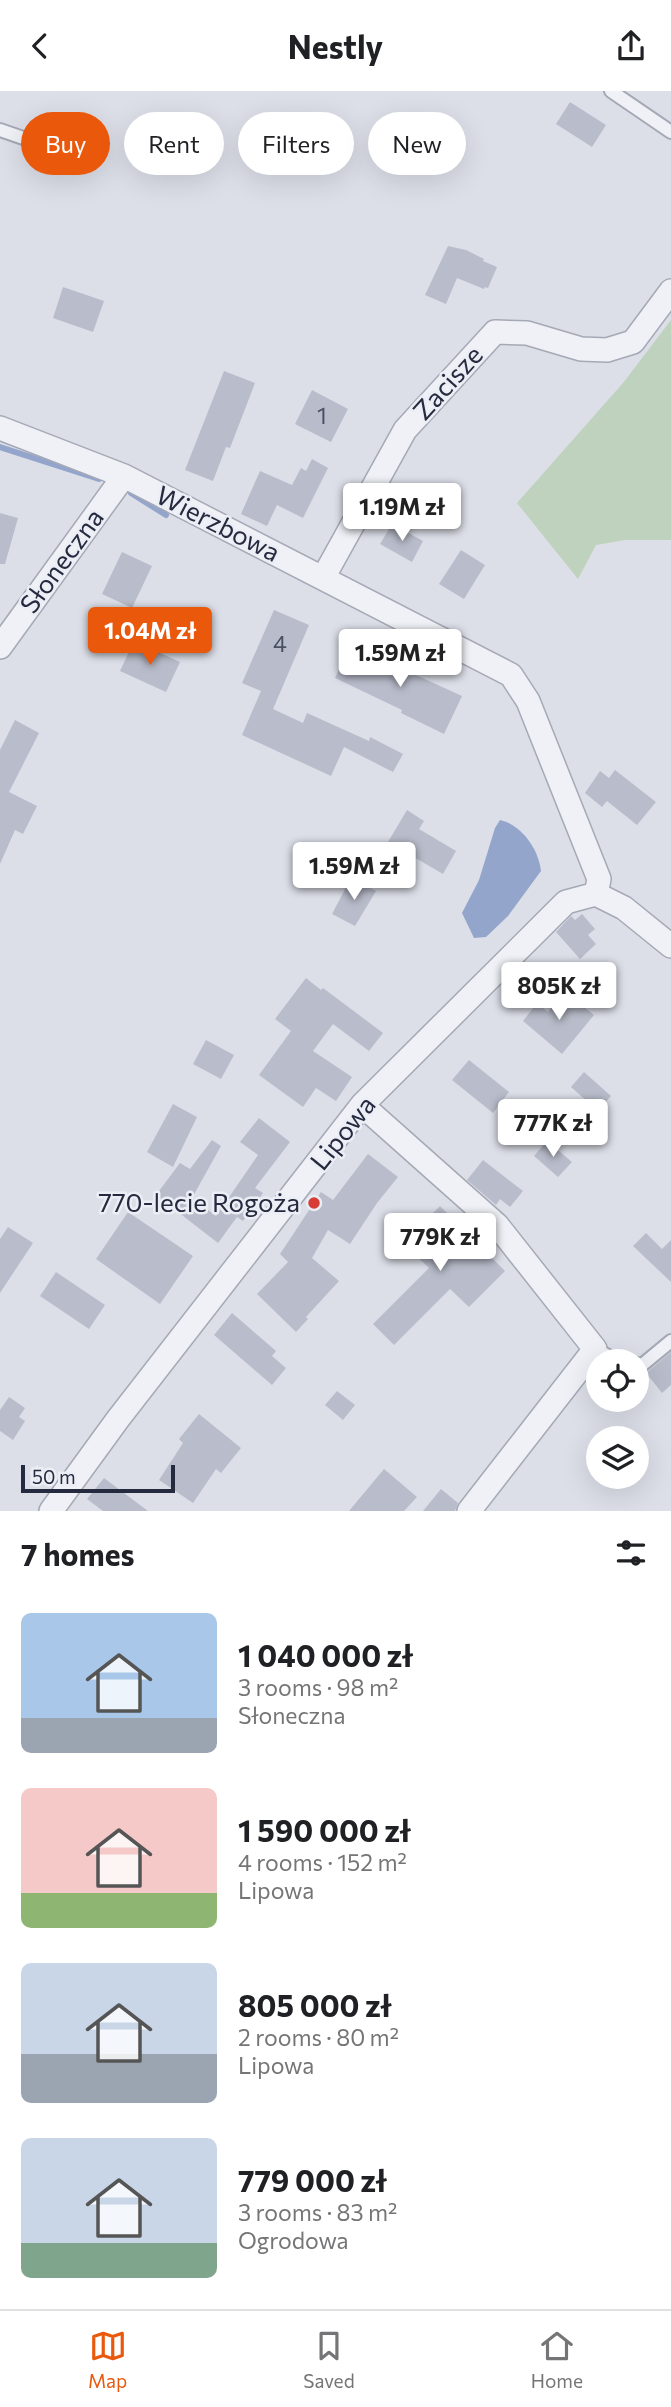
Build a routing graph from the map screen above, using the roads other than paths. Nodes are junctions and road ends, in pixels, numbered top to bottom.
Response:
1 (611, 91) edge
2 (0, 130) edge
3 (671, 132) edge
4 (21, 137) edge
5 (671, 292) edge
6 (0, 428) edge
7 (124, 476) junction
8 (323, 578) junction
9 (0, 647) edge
10 (596, 894) junction
11 (671, 946) edge
12 (362, 1105) junction
13 (671, 1341) edge
14 (595, 1349) edge
15 (649, 1359) edge
16 (586, 1361) edge
17 (51, 1511) edge
18 (469, 1511) edge

1 - 3 lane
2 - 4 lane
5 - 8 street, Zacisze
6 - 7 street, Wierzbowa
7 - 8 street, Wierzbowa
7 - 9 street, Słoneczna
8 - 10 street, Wierzbowa
10 - 11 street
10 - 12 street, Lipowa
12 - 14 street
12 - 17 street, Lipowa
13 - 15 lane
16 - 18 street

